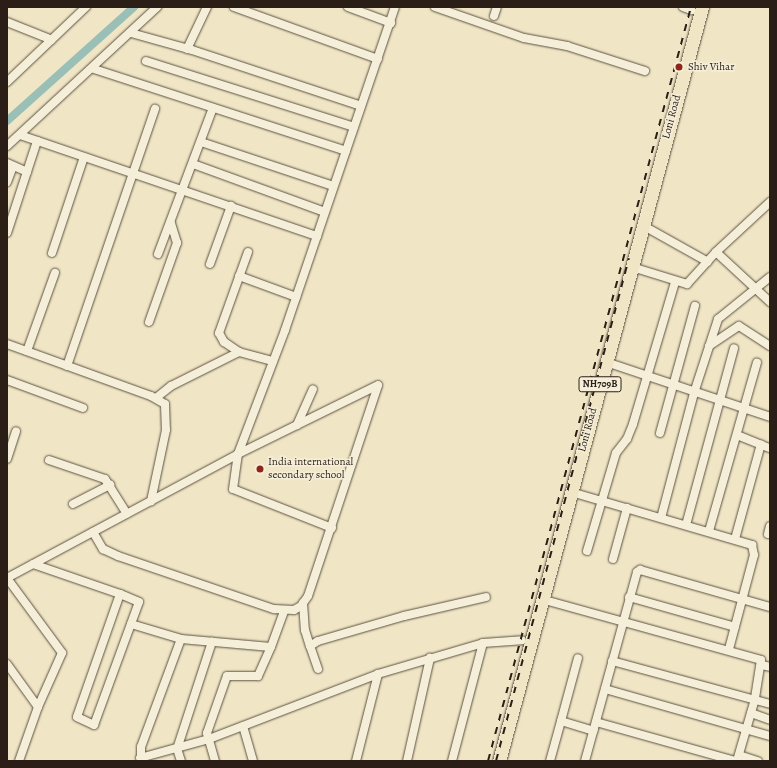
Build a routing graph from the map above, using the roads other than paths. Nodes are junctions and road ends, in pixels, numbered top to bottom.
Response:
1 (86, 7) edge
2 (157, 7) edge
3 (207, 7) edge
4 (234, 7) edge
5 (348, 7) edge
6 (395, 7) edge
7 (435, 7) edge
8 (497, 7) edge
9 (692, 8) edge
10 (494, 16) dead end
11 (7, 22) edge
12 (391, 23) junction
13 (130, 33) junction
14 (52, 40) junction
15 (187, 49) junction
16 (378, 59) junction
17 (146, 61) dead end
18 (94, 69) junction
19 (645, 71) dead end
20 (7, 82) edge
21 (361, 106) junction
22 (213, 108) junction
23 (155, 109) dead end
24 (354, 127) junction
25 (20, 135) junction
26 (37, 141) junction
27 (201, 142) junction
28 (7, 146) edge
29 (346, 152) junction
30 (84, 157) junction
31 (10, 164) edge
32 (193, 164) junction
33 (27, 172) junction
34 (134, 173) junction
35 (7, 182) edge
36 (333, 186) junction
37 (184, 189) junction
38 (770, 202) edge
39 (231, 206) junction
40 (325, 212) junction
41 (170, 223) junction
42 (651, 230) dead end
43 (7, 233) edge
44 (317, 236) junction
45 (248, 252) dead end
46 (716, 252) junction
47 (52, 253) dead end
48 (158, 254) dead end
49 (708, 262) junction
50 (210, 264) dead end
51 (632, 267) junction
52 (55, 273) dead end
53 (239, 276) junction
54 (770, 277) edge
55 (676, 282) junction
56 (757, 289) junction
57 (296, 297) junction
58 (770, 302) edge
59 (695, 306) dead end
60 (149, 322) dead end
61 (7, 344) edge
62 (709, 346) junction
63 (770, 346) edge
64 (734, 348) dead end
65 (27, 351) junction
66 (239, 352) junction
67 (273, 362) junction
68 (606, 362) junction
69 (756, 363) dead end
70 (67, 366) junction
71 (647, 377) junction
72 (7, 380) edge
73 (675, 387) junction
74 (313, 388) dead end
75 (694, 393) junction
76 (156, 398) junction
77 (720, 401) junction
78 (83, 408) dead end
79 (745, 408) junction
80 (770, 417) edge
81 (297, 425) junction
82 (16, 432) dead end
83 (660, 433) dead end
84 (738, 435) junction
85 (761, 444) junction
86 (770, 448) edge
87 (238, 454) junction
88 (7, 458) edge
89 (49, 460) dead end
90 (110, 485) junction
91 (571, 492) junction
92 (151, 501) junction
93 (602, 501) junction
94 (73, 504) dead end
95 (627, 508) junction
96 (127, 514) junction
97 (661, 518) junction
98 (686, 525) junction
99 (332, 528) junction
100 (709, 531) junction
101 (92, 532) junction
102 (735, 539) junction
103 (587, 551) dead end
104 (613, 560) dead end
105 (33, 564) junction
106 (7, 578) edge
107 (120, 594) junction
108 (486, 597) dead end
109 (629, 597) junction
110 (541, 599) junction
111 (742, 599) junction
112 (303, 603) junction
113 (770, 607) edge
114 (284, 611) junction
115 (623, 620) junction
116 (131, 624) junction
117 (735, 627) junction
118 (181, 639) junction
119 (522, 640) junction
120 (212, 642) junction
121 (483, 643) junction
122 (310, 646) junction
123 (271, 647) junction
124 (729, 649) junction
125 (430, 658) junction
126 (578, 658) dead end
127 (612, 661) junction
128 (7, 664) edge
129 (766, 666) edge
130 (318, 669) dead end
131 (378, 674) junction
132 (605, 690) junction
133 (755, 699) junction
134 (770, 704) edge
135 (38, 707) junction
136 (752, 713) junction
137 (770, 720) edge
138 (561, 721) junction
139 (596, 722) junction
140 (243, 726) junction
141 (747, 730) junction
142 (593, 732) junction
143 (770, 736) edge
144 (209, 739) junction
145 (177, 749) junction
146 (737, 759) edge
147 (140, 760) edge
148 (19, 761) edge
149 (181, 761) edge
150 (215, 761) edge
151 (253, 761) edge
152 (356, 761) edge
153 (407, 761) edge
154 (452, 761) edge
155 (490, 761) edge
156 (499, 761) edge
157 (550, 761) edge
158 (585, 761) edge
159 (758, 761) edge

1 - 14 street
2 - 13 street
3 - 15 street
4 - 16 street
5 - 12 street
6 - 12 street
7 - 19 street
8 - 10 street
9 - 51 highway, Loni Road / NH709B
9 - 119 highway, Loni Road / NH709B
11 - 14 street
12 - 16 street
13 - 15 street
13 - 18 street
14 - 20 street
15 - 21 street
16 - 21 street
17 - 24 street
18 - 22 street
18 - 25 street
21 - 24 street
22 - 27 street
22 - 29 street
23 - 34 street
24 - 29 street
25 - 26 street
25 - 28 street
26 - 30 street
26 - 33 street
27 - 32 street
27 - 36 street
29 - 36 street
30 - 34 street
30 - 47 street
31 - 33 street
31 - 35 street
32 - 37 street
32 - 40 street
33 - 43 street
34 - 37 street
34 - 70 street
36 - 40 street
37 - 39 street
37 - 41 street
38 - 46 street
39 - 44 street
39 - 50 street
40 - 44 street
41 - 48 street
41 - 60 street
42 - 49 street
44 - 57 street
45 - 53 street
46 - 49 street
46 - 56 street
49 - 55 street
51 - 55 street
51 - 68 highway, Loni Road / NH709B
52 - 65 street
53 - 57 street
53 - 66 street
54 - 56 street
55 - 71 street
56 - 58 street
56 - 62 street
57 - 67 street
59 - 73 street
61 - 65 street
62 - 63 street
62 - 75 street
64 - 77 street
65 - 70 street
66 - 67 street
66 - 76 street
67 - 87 street
68 - 71 street
68 - 91 highway, Loni Road / NH709B
69 - 79 street
70 - 76 street
71 - 73 street
71 - 93 street
72 - 78 street
73 - 75 street
73 - 83 street
74 - 81 street
75 - 77 street
75 - 97 street
76 - 92 street
77 - 79 street
77 - 98 street
79 - 80 street
79 - 84 street
81 - 87 street
81 - 99 street
82 - 88 street
84 - 85 street
84 - 100 street
85 - 86 street
85 - 102 street
87 - 92 street
87 - 99 street
89 - 90 street
90 - 94 street
90 - 96 street
91 - 93 street
91 - 110 highway, Loni Road / NH709B
92 - 96 street
93 - 95 street
93 - 103 street
95 - 97 street
95 - 104 street
96 - 101 street
97 - 98 street
98 - 100 street
99 - 112 street
100 - 102 street
101 - 105 street
101 - 114 street
102 - 111 street
105 - 106 street
105 - 107 street
106 - 135 street
107 - 116 street
107 - 116 street
108 - 122 street
109 - 111 street
109 - 115 street
109 - 117 street
110 - 115 street
110 - 156 highway, Loni Road / NH709B
111 - 113 street
111 - 117 street
112 - 114 street
112 - 122 street
114 - 123 street
115 - 124 street
115 - 127 street
116 - 118 street
117 - 124 street
118 - 120 street
118 - 147 street
119 - 121 street
119 - 155 highway, Loni Road / NH709B
120 - 123 street
120 - 145 street
121 - 125 street
121 - 154 street
122 - 130 street
123 - 144 street
124 - 129 street
125 - 131 street
125 - 153 street
126 - 138 street
127 - 132 street
127 - 133 street
128 - 135 street
129 - 133 street
131 - 140 street
131 - 152 street
132 - 139 street
132 - 141 street
133 - 134 street
133 - 136 street
135 - 148 street
136 - 137 street
136 - 141 street
138 - 142 street
138 - 157 street
139 - 142 street
139 - 146 street
140 - 144 street
140 - 151 street
141 - 143 street
141 - 146 street
142 - 158 street
144 - 145 street
144 - 150 street
145 - 147 street
145 - 149 street
146 - 159 street

